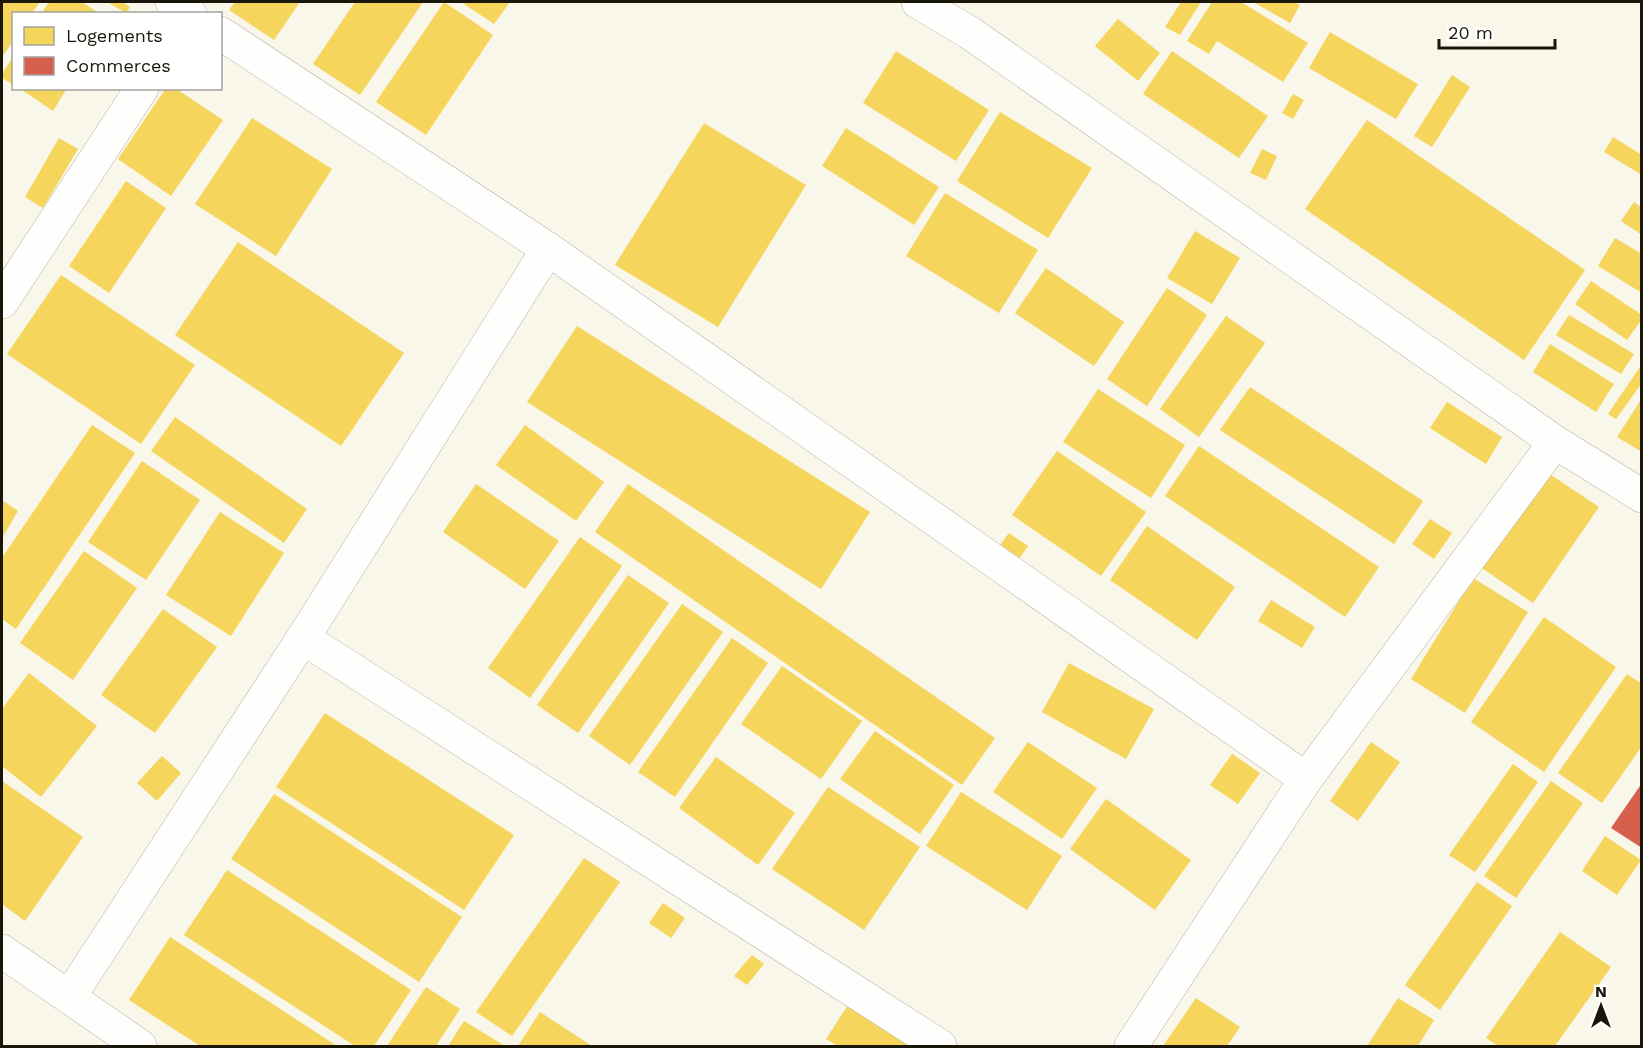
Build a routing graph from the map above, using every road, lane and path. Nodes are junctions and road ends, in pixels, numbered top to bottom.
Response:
1 (172, 2) edge
2 (918, 2) edge
3 (188, 12) edge
4 (222, 34) edge
5 (141, 90) edge
6 (548, 249) junction
7 (2, 302) edge
8 (1555, 442) junction
9 (1641, 496) edge
10 (303, 638) junction
11 (1306, 779) junction
12 (2, 951) edge
13 (70, 996) junction
14 (140, 1047) edge
15 (940, 1047) edge
16 (1131, 1047) edge

1 - 3 street
2 - 8 street
4 - 6 street
5 - 7 street
6 - 10 street
6 - 11 street
8 - 9 street
8 - 11 street
10 - 13 street
10 - 15 street
11 - 16 street
12 - 13 street
13 - 14 street

